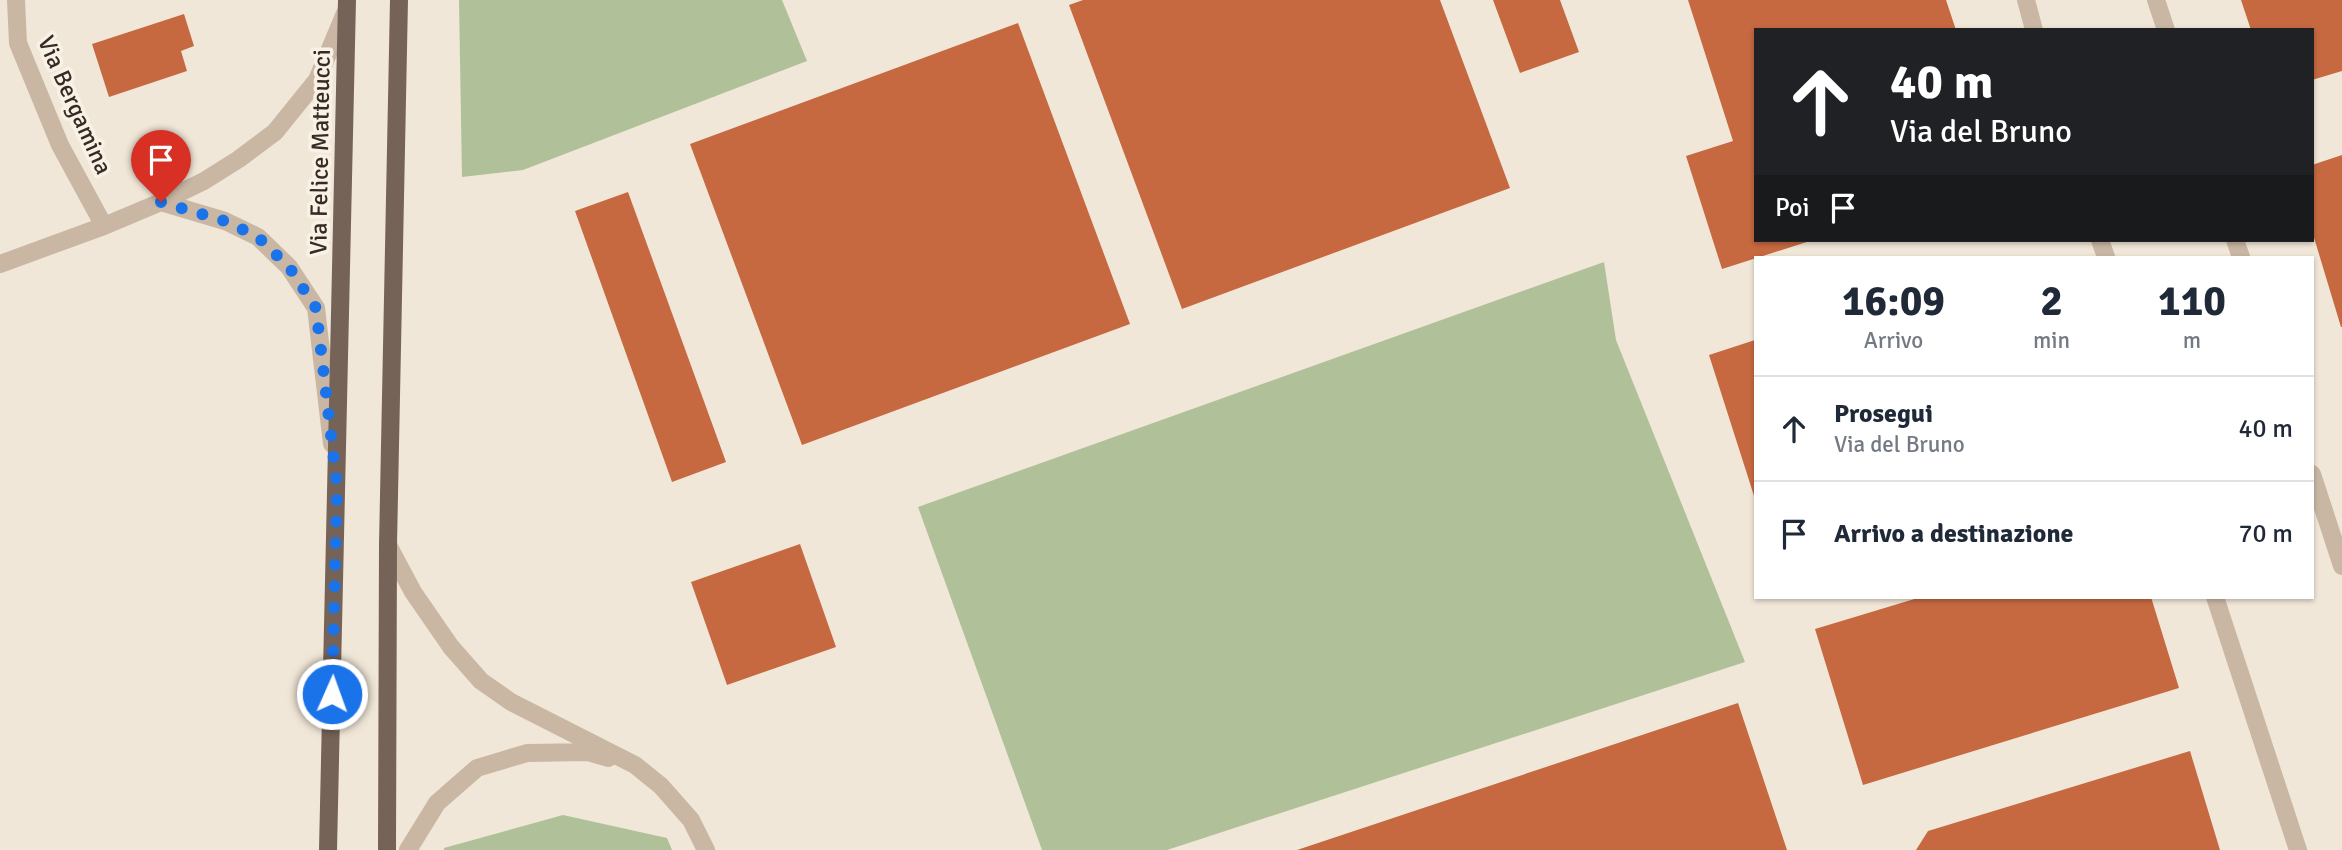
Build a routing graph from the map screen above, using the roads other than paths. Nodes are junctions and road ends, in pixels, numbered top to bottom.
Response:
1 (16, 0) edge
2 (399, 0) edge
3 (2026, 0) edge
4 (2156, 0) edge
5 (347, 4) edge
6 (2033, 28) edge
7 (2165, 28) edge
8 (161, 202) junction
9 (104, 226) junction
10 (0, 264) edge
11 (2314, 480) edge
12 (337, 486) junction
13 (388, 544) junction
14 (2342, 566) edge
15 (2217, 599) edge
16 (635, 765) junction
17 (328, 850) edge
18 (387, 850) edge
19 (408, 850) edge
20 (706, 850) edge
21 (2298, 850) edge

1 - 9 street, Via Bergamina
2 - 13 main road
3 - 6 street
4 - 7 street
5 - 8 street
5 - 12 main road, Via Felice Matteucci
8 - 9 street
8 - 12 street
9 - 10 street
11 - 14 street
12 - 17 main road, Via Felice Matteucci
13 - 16 street
13 - 18 main road
15 - 21 street
16 - 19 street
16 - 20 street

